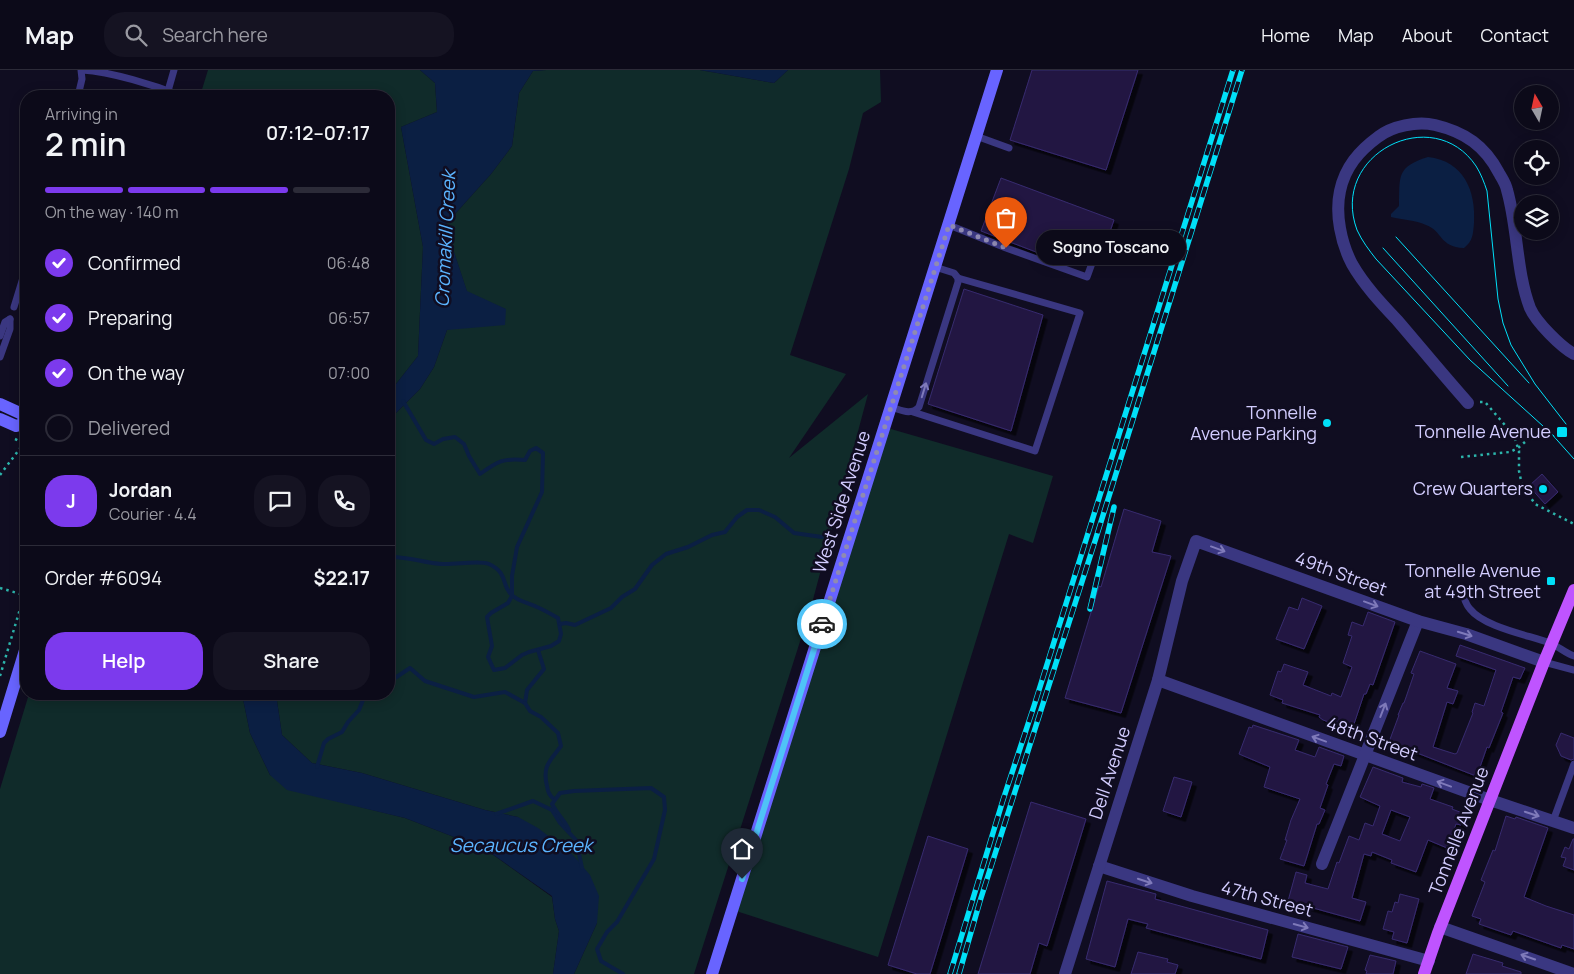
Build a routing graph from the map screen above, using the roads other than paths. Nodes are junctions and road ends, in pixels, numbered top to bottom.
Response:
1 (81, 70) edge
2 (174, 70) edge
3 (997, 70) edge
4 (79, 90) edge
5 (165, 90) edge
6 (168, 90) edge
7 (976, 136) junction
8 (1009, 148) dead end
9 (949, 225) junction
10 (1095, 255) dead end
11 (936, 267) junction
12 (958, 278) junction
13 (20, 288) edge
14 (14, 308) dead end
15 (0, 336) edge
16 (1574, 354) edge
17 (0, 357) edge
18 (1468, 403) road end
19 (0, 404) edge
20 (891, 407) junction
21 (913, 412) junction
22 (20, 413) edge
23 (0, 419) edge
24 (20, 425) edge
25 (1182, 581) joint
26 (1574, 590) edge
27 (1463, 595) dead end
28 (1418, 621) junction
29 (1552, 644) junction
30 (1574, 656) edge
31 (1544, 662) junction
32 (20, 665) edge
33 (1574, 670) edge
34 (1158, 680) junction
35 (2, 718) edge
36 (0, 732) edge
37 (1365, 755) junction
38 (1574, 764) edge
39 (1490, 800) junction
40 (1553, 821) junction
41 (1574, 828) edge
42 (1322, 864) dead end
43 (1098, 866) junction
44 (1440, 927) junction
45 (1428, 961) junction
46 (712, 974) edge
47 (1065, 974) edge
48 (1424, 974) edge
49 (1574, 974) edge

1 - 4 lane
1 - 5 lane
2 - 6 lane
3 - 7 street, West Side Avenue
7 - 8 lane
7 - 9 street, West Side Avenue
9 - 10 lane
9 - 11 street, West Side Avenue
11 - 12 lane
11 - 20 street, West Side Avenue
21 -> 12 lane
12 - 21 lane
13 - 14 lane
15 - 17 lane
16 - 18 street
19 - 22 street
20 - 21 lane
20 - 46 street, West Side Avenue
23 - 24 street
25 -> 28 street, 49th Street
25 - 34 street, Dell Avenue
26 - 29 main road, Tonnelle Avenue
27 - 29 lane
28 -> 31 street, 49th Street
37 -> 28 street
29 - 30 lane
29 - 31 main road, Tonnelle Avenue
31 - 33 lane
31 - 39 main road, Tonnelle Avenue
32 - 35 street
37 -> 34 street, 48th Street
34 - 43 street, Dell Avenue
35 - 36 street
39 -> 37 street, 48th Street
37 - 42 street
38 - 40 lane
39 -> 40 street, 48th Street
39 - 44 main road, Tonnelle Avenue
40 - 41 street, 48th Street
43 -> 45 street, 47th Street
43 - 47 street, Dell Avenue
44 - 45 main road, Tonnelle Avenue
49 -> 44 street
45 - 48 main road, Tonnelle Avenue

